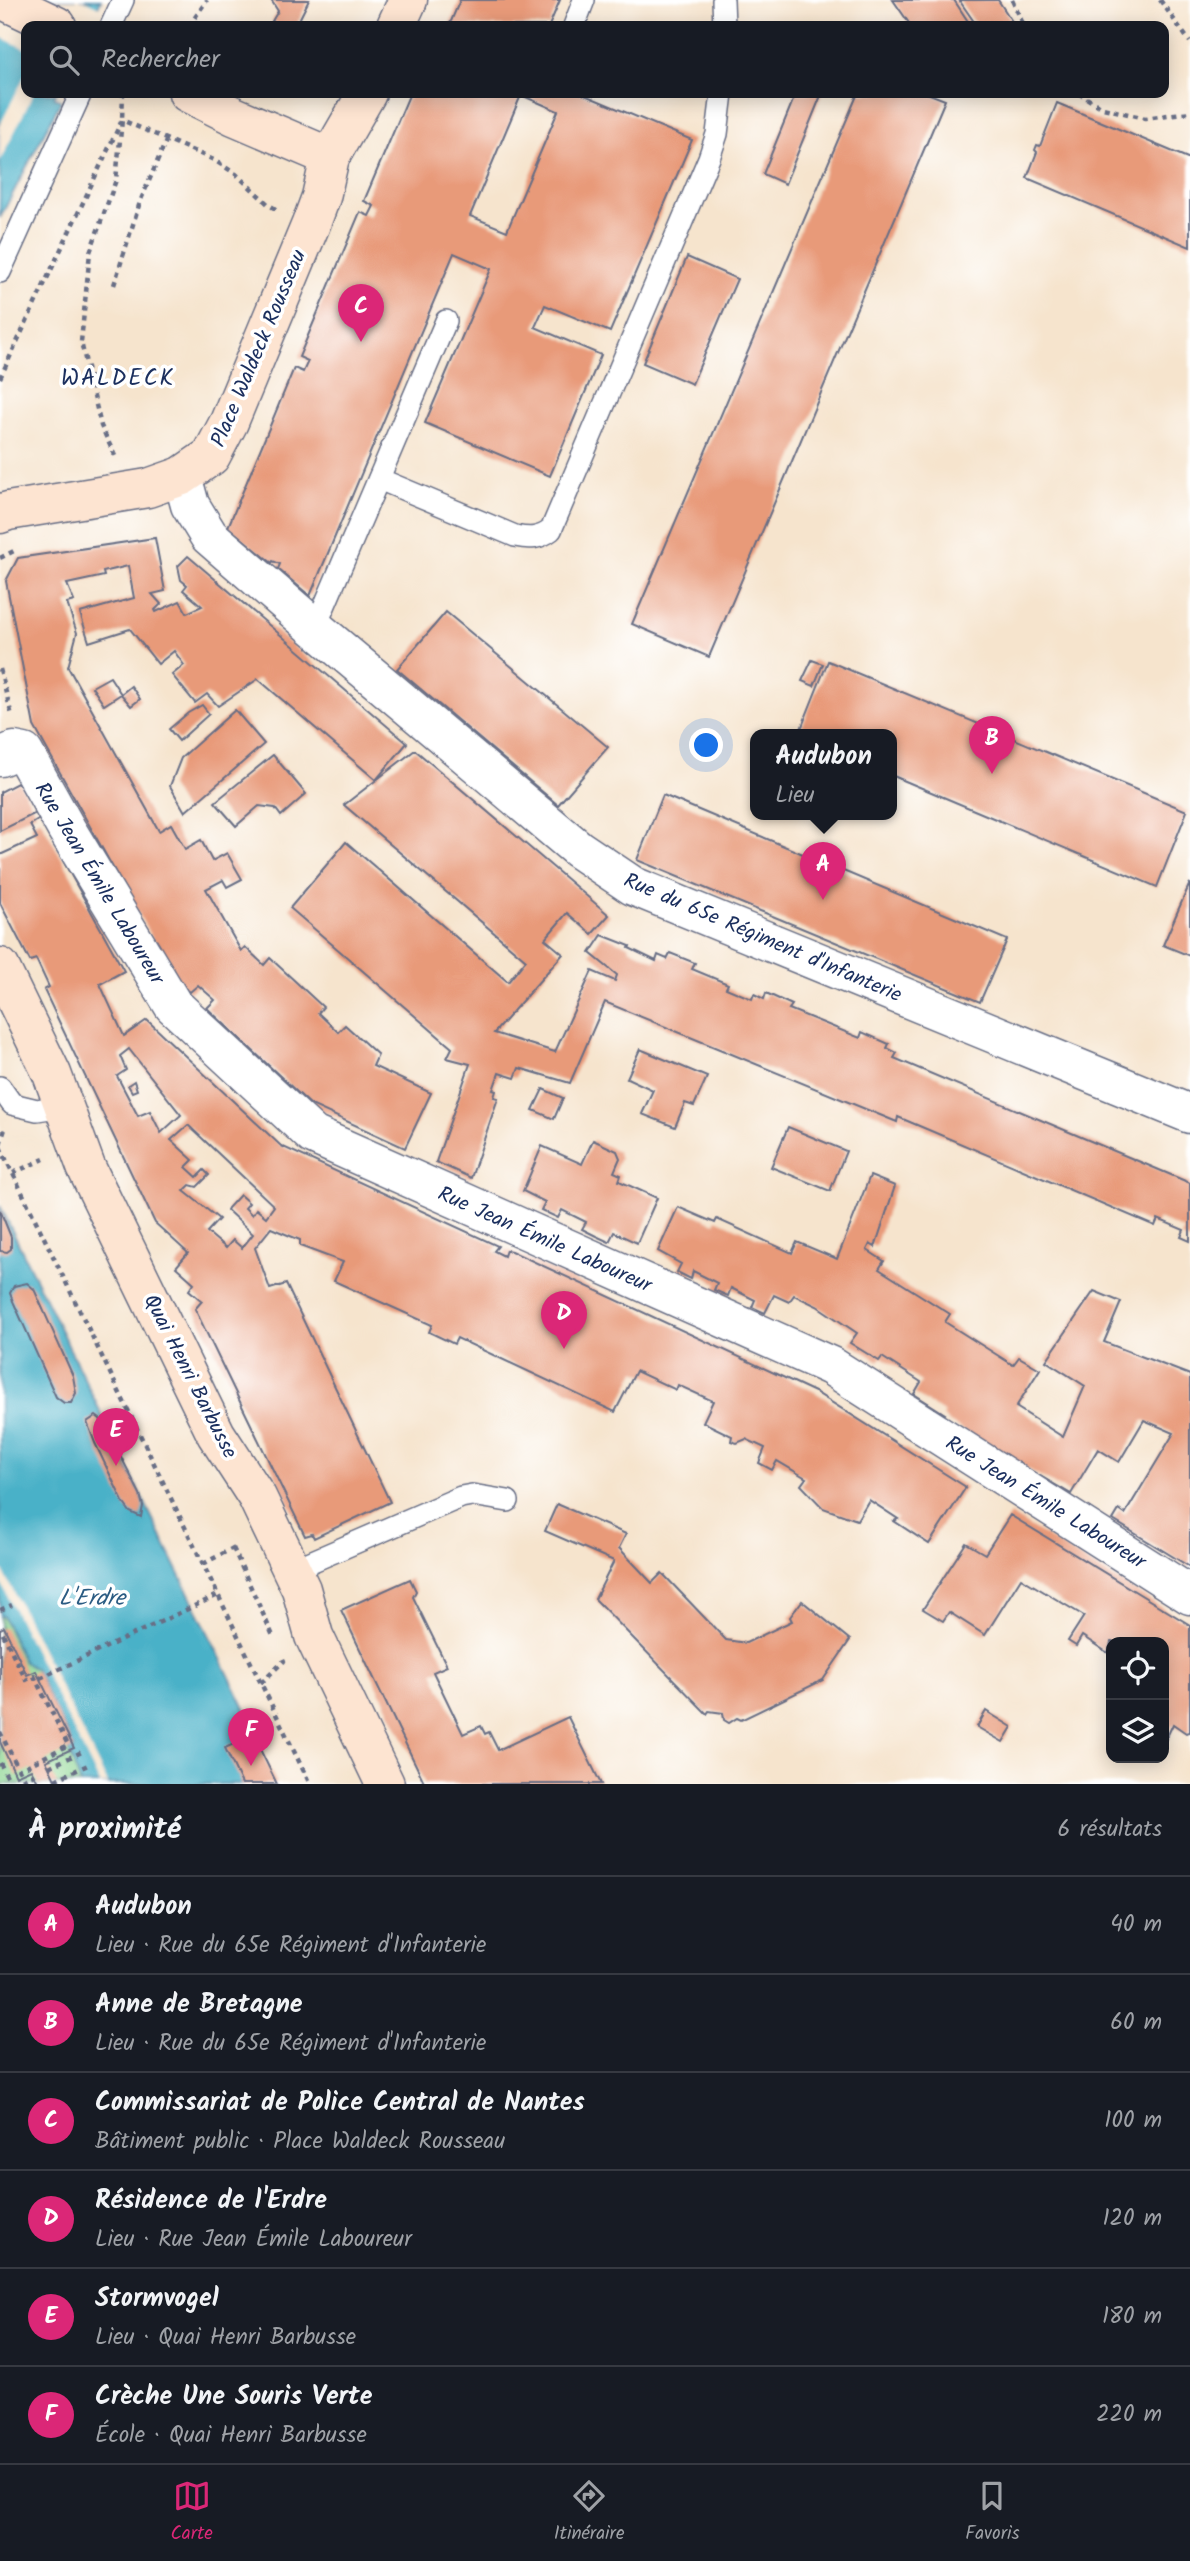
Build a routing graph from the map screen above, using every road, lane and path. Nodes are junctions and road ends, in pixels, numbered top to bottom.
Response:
1 (3, 0) edge
2 (123, 0) edge
3 (207, 0) edge
4 (408, 0) edge
5 (584, 0) edge
6 (723, 0) edge
7 (1012, 0) edge
8 (1160, 0) edge
9 (47, 21) edge
10 (113, 21) edge
11 (192, 21) edge
12 (398, 21) edge
13 (575, 21) edge
14 (724, 21) edge
15 (1022, 21) edge
16 (1190, 42) edge
17 (79, 98) edge
18 (123, 98) edge
19 (198, 98) edge
20 (364, 98) edge
21 (721, 98) edge
22 (1086, 98) edge
23 (1190, 112) edge
24 (122, 120) junction
25 (166, 141) junction
26 (330, 157) junction
27 (289, 217) dead end
28 (0, 272) edge
29 (114, 285) dead end
30 (446, 321) dead end
31 (0, 378) edge
32 (118, 462) dead end
33 (182, 476) junction
34 (379, 479) junction
35 (4, 513) edge
36 (315, 628) junction
37 (0, 669) edge
38 (7, 697) junction
39 (0, 699) edge
40 (12, 755) edge
41 (0, 967) edge
42 (0, 1087) edge
43 (62, 1106) junction
44 (1190, 1114) edge
45 (0, 1147) edge
46 (38, 1162) dead end
47 (13, 1173) junction
48 (508, 1501) dead end
49 (203, 1564) junction
50 (292, 1570) junction
51 (218, 1595) junction
52 (1190, 1595) edge
53 (12, 1605) dead end
54 (0, 1610) edge
55 (2, 1632) dead end
56 (40, 1678) dead end
57 (261, 1683) junction
58 (0, 1732) edge
59 (84, 1751) dead end
60 (0, 1763) edge
61 (90, 1764) dead end
62 (49, 1767) dead end
63 (34, 1774) dead end
64 (55, 1780) dead end
65 (12, 1784) edge
66 (310, 1784) edge
67 (385, 1784) edge

1 - 9 street
2 - 10 lane
3 - 11 path
4 - 12 street
5 - 13 lane
6 - 14 lane
7 - 15 path
8 - 16 path
17 - 28 lane
18 - 24 path
19 - 26 street
20 - 26 street, Place Waldeck Rousseau
21 - 34 lane
22 - 23 path
24 - 25 path
24 - 31 path
24 - 32 path
25 - 27 path
25 - 29 path
26 - 33 street, Place Waldeck Rousseau
30 - 34 lane
33 - 35 street, Place Waldeck Rousseau
33 - 36 street, Rue du 65e Régiment d'Infanterie
34 - 36 lane
36 - 44 street, Rue du 65e Régiment d'Infanterie
37 - 38 path
38 - 39 path
38 - 40 path
40 - 52 street, Rue Jean Émile Laboureur
41 - 43 street, Quai Henri Barbusse
42 - 43 lane
43 - 50 street, Quai Henri Barbusse
45 - 47 path
46 - 47 path
47 - 49 path
48 - 50 lane
49 - 51 path
49 - 57 path
50 - 67 street, Quai Henri Barbusse
51 - 56 path
51 - 57 path
53 - 54 path
55 - 58 path
57 - 66 path
59 - 62 path
60 - 65 path
61 - 64 path
63 - 65 path

